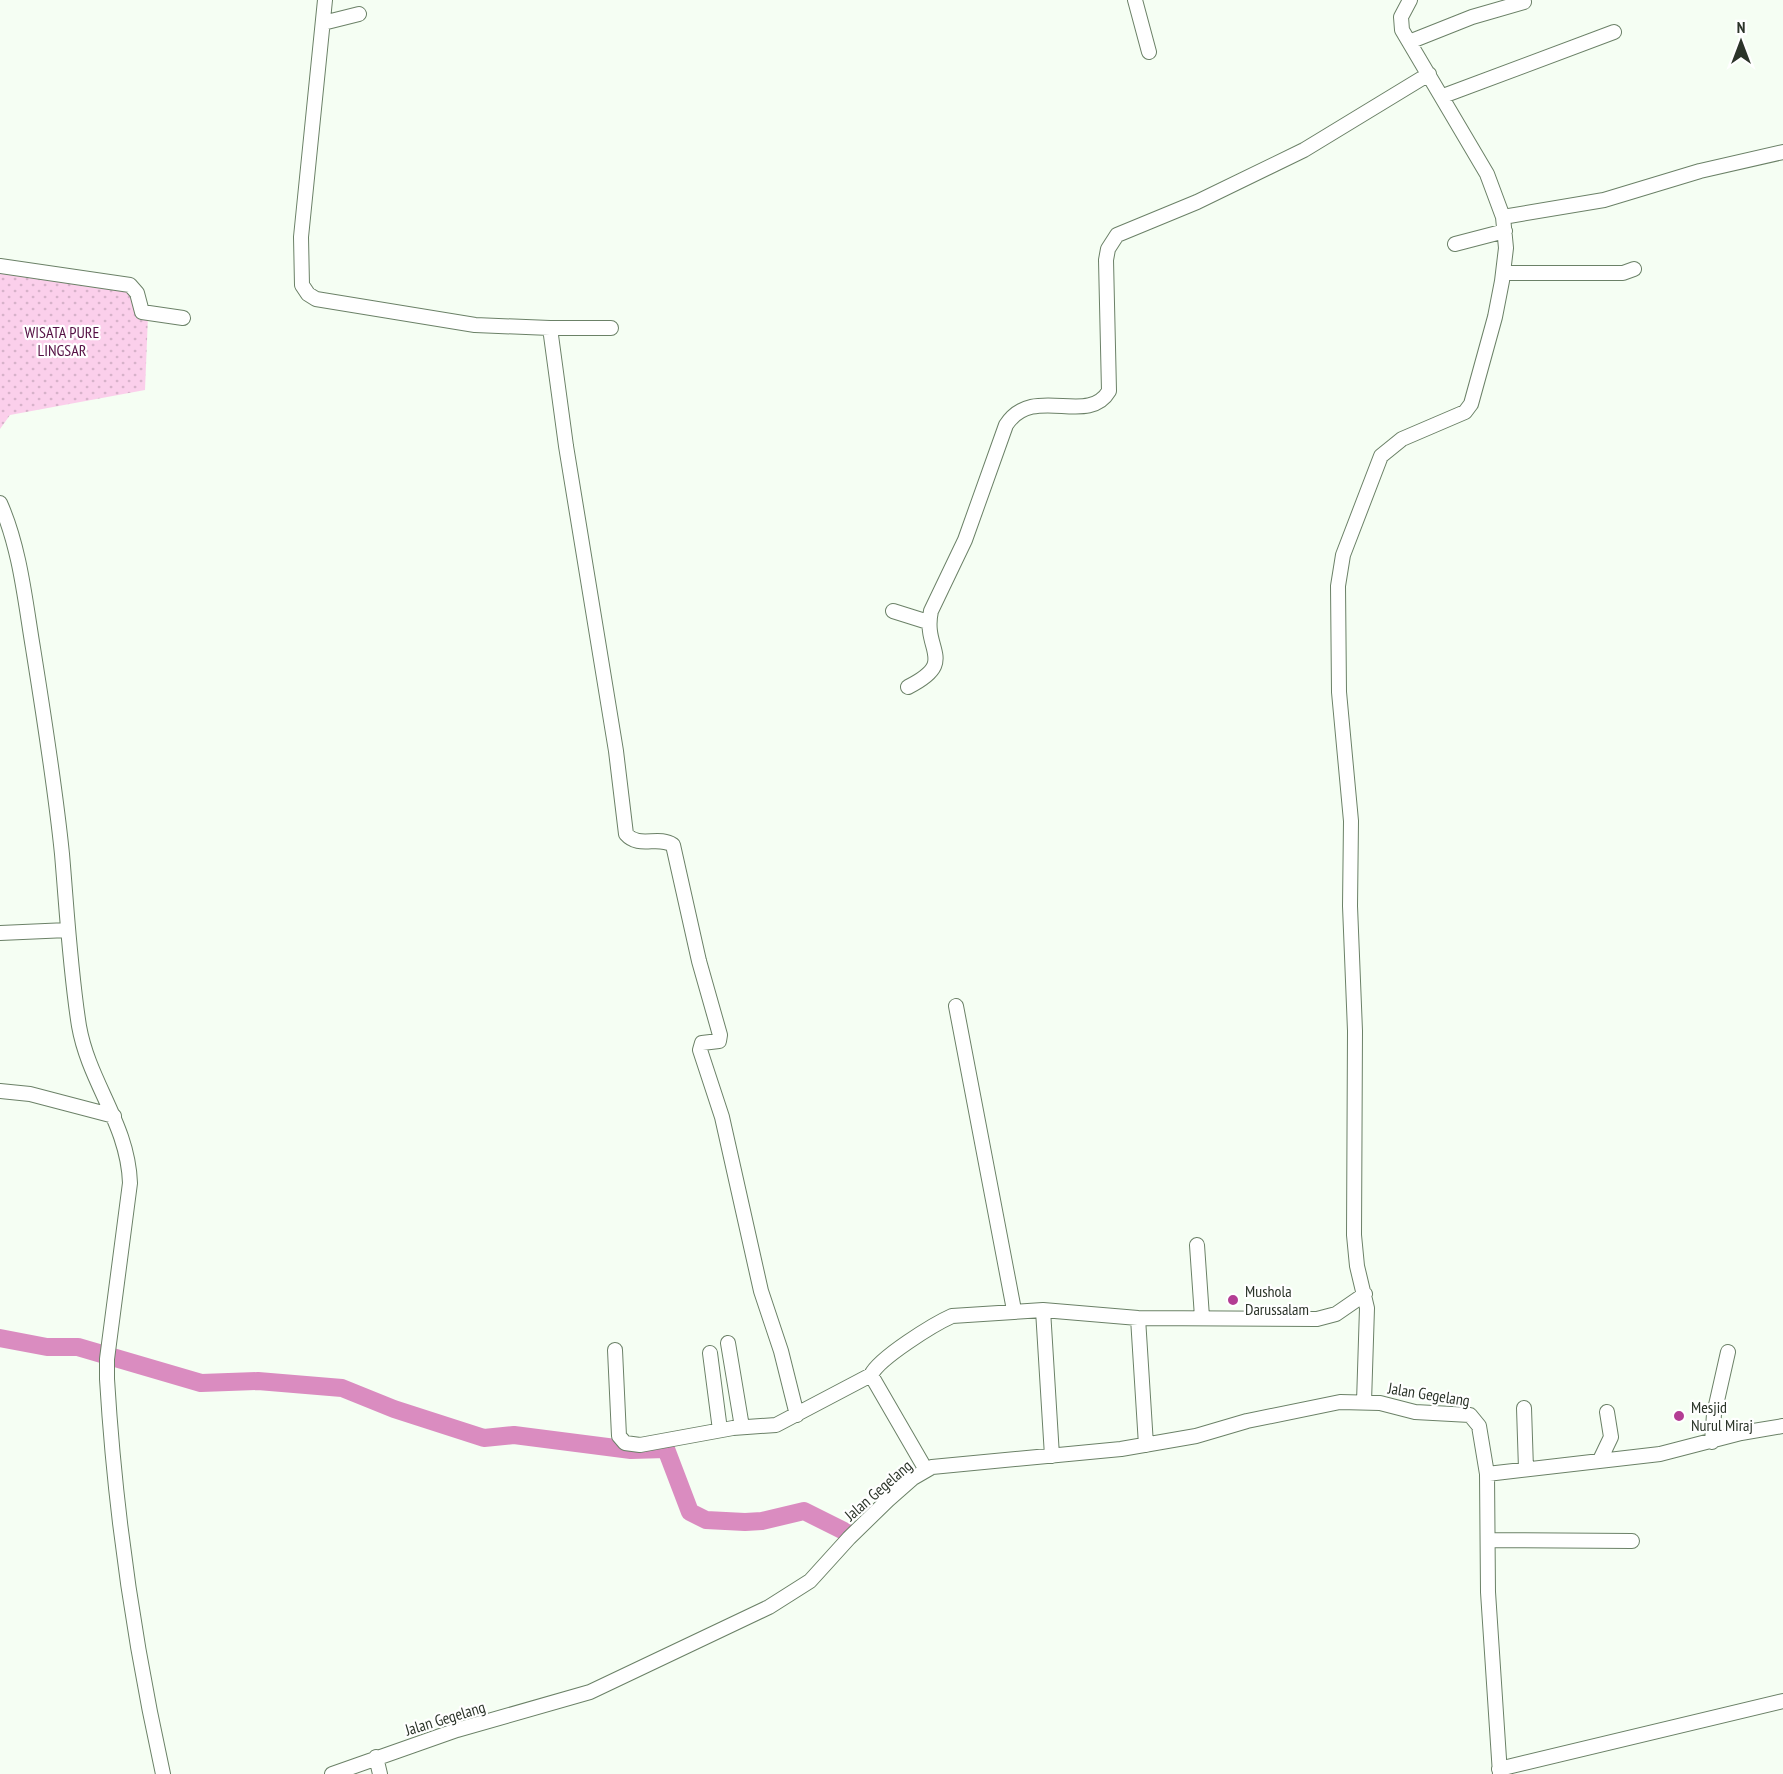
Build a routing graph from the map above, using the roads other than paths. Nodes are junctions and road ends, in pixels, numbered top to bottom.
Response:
1 (325, 0) edge
2 (1134, 0) edge
3 (1410, 0) edge
4 (1524, 2) dead end
5 (359, 14) dead end
6 (323, 23) junction
7 (1614, 32) dead end
8 (1409, 42) junction
9 (1149, 52) dead end
10 (1429, 74) junction
11 (1443, 96) junction
12 (1783, 152) edge
13 (1504, 224) junction
14 (1455, 244) dead end
15 (0, 266) edge
16 (1634, 268) dead end
17 (1503, 273) junction
18 (183, 318) dead end
19 (550, 328) junction
20 (611, 328) dead end
21 (0, 503) edge
22 (893, 611) dead end
23 (928, 622) junction
24 (908, 687) dead end
25 (68, 930) junction
26 (0, 933) edge
27 (956, 1006) dead end
28 (0, 1091) edge
29 (114, 1116) junction
30 (1197, 1245) dead end
31 (1365, 1294) junction
32 (1014, 1310) junction
33 (1043, 1310) junction
34 (1202, 1317) junction
35 (1138, 1318) junction
36 (728, 1343) dead end
37 (615, 1350) dead end
38 (1728, 1352) dead end
39 (710, 1353) dead end
40 (871, 1375) junction
41 (1364, 1402) junction
42 (1524, 1408) dead end
43 (1607, 1412) dead end
44 (797, 1414) junction
45 (1783, 1425) edge
46 (742, 1427) junction
47 (720, 1430) junction
48 (1712, 1442) junction
49 (1146, 1445) junction
50 (1052, 1456) junction
51 (1600, 1460) junction
52 (1526, 1469) junction
53 (926, 1470) junction
54 (1487, 1474) junction
55 (1488, 1540) junction
56 (1632, 1541) dead end
57 (1783, 1701) edge
58 (376, 1757) junction
59 (1499, 1772) edge
60 (163, 1774) edge
61 (332, 1774) edge
62 (380, 1774) edge

1 - 6 street
2 - 9 street
3 - 8 street
4 - 8 street
5 - 6 street
6 - 19 street
7 - 11 street
8 - 10 street
10 - 11 street
10 - 23 street
11 - 13 street
12 - 13 street
13 - 14 street
13 - 17 street
15 - 18 street
16 - 17 street
17 - 31 street
19 - 20 street
19 - 44 street
21 - 25 street
22 - 23 street
23 - 24 street
25 - 26 street
25 - 29 street
27 - 32 street
28 - 29 street
29 - 60 street
30 - 34 street
31 - 34 street
31 - 41 street
32 - 33 street
32 - 40 street
33 - 35 street
33 - 50 street
34 - 35 street
35 - 49 street
36 - 46 street
37 - 47 street
38 - 48 street
39 - 47 street
40 - 44 street
40 - 53 street
41 - 49 street, Jalan Gegelang
41 - 54 street, Jalan Gegelang
42 - 52 street
43 - 51 street
44 - 46 street
45 - 48 street
46 - 47 street
48 - 51 street
49 - 50 street, Jalan Gegelang
50 - 53 street, Jalan Gegelang
51 - 52 street
52 - 54 street
53 - 58 street, Jalan Gegelang
54 - 55 street, Jalan Gegelang
55 - 56 street
55 - 59 street, Jalan Gegelang
57 - 59 street
58 - 61 street, Jalan Gegelang
58 - 62 street

